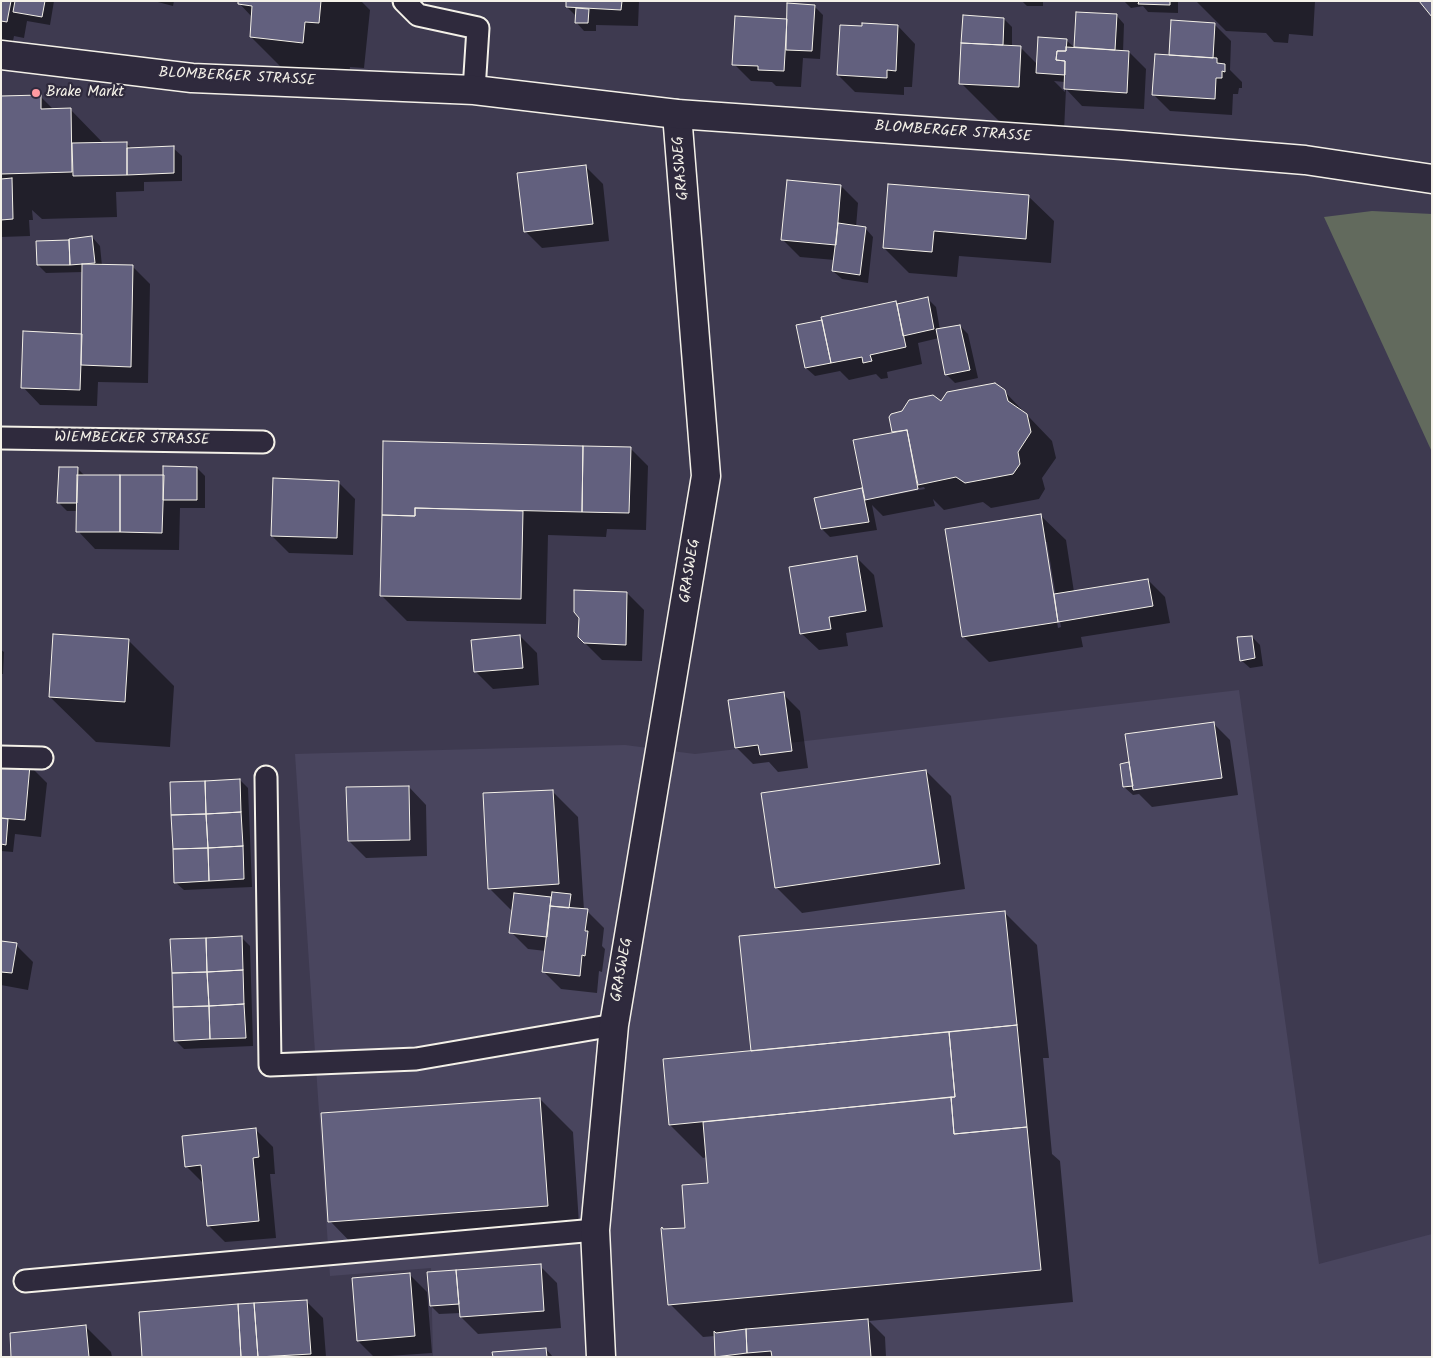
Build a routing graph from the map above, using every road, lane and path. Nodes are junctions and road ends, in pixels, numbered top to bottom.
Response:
1 (404, 1) edge
2 (1, 55) edge
3 (474, 90) junction
4 (677, 114) junction
5 (1432, 180) edge
6 (1, 438) edge
7 (263, 442) dead end
8 (1, 757) edge
9 (42, 758) dead end
10 (266, 777) dead end
11 (614, 1025) junction
12 (595, 1230) junction
13 (25, 1281) dead end
14 (601, 1357) edge

1 - 3 lane
2 - 3 street, BLOMBERGER STRASSE
3 - 4 street, BLOMBERGER STRASSE
4 - 5 street, BLOMBERGER STRASSE
4 - 11 street, GRASWEG
6 - 7 lane, WIEMBECKER STRASSE
8 - 9 lane
10 - 11 lane
11 - 12 street, GRASWEG
12 - 13 lane
12 - 14 street, GRASWEG

